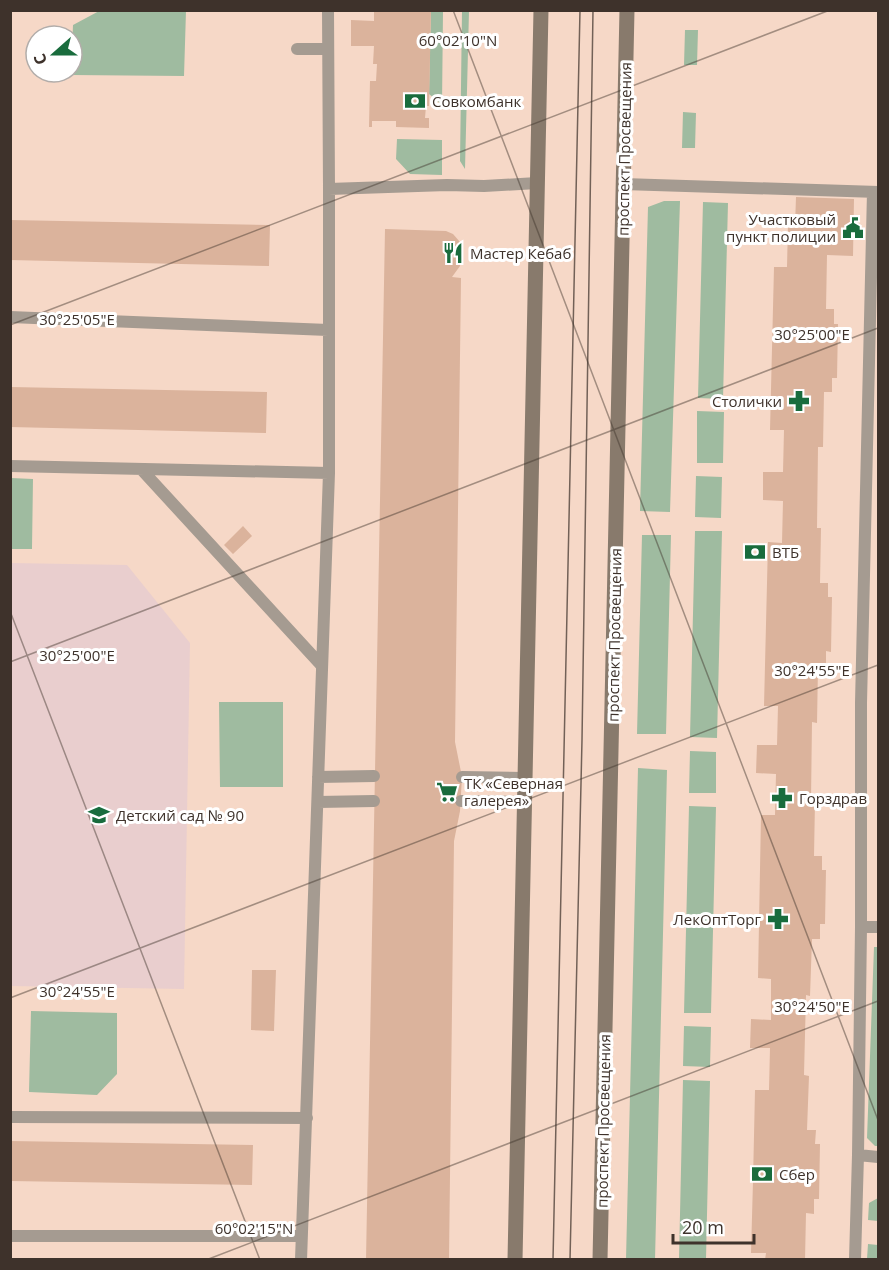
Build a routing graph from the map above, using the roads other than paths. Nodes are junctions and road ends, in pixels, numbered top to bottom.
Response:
1 (328, 10) edge
2 (541, 10) edge
3 (627, 10) edge
4 (297, 49) dead end
5 (328, 49) junction
6 (537, 183) junction
7 (623, 184) junction
8 (329, 189) junction
9 (876, 192) edge
10 (874, 301) edge
11 (10, 317) edge
12 (328, 330) junction
13 (10, 466) edge
14 (141, 469) junction
15 (329, 472) junction
16 (873, 502) edge
17 (322, 666) junction
18 (374, 776) dead end
19 (318, 777) junction
20 (462, 777) dead end
21 (524, 778) junction
22 (374, 801) dead end
23 (461, 801) dead end
24 (318, 802) junction
25 (524, 802) junction
26 (861, 927) junction
27 (879, 927) edge
28 (10, 1117) edge
29 (307, 1118) junction
30 (858, 1155) junction
31 (879, 1157) edge
32 (10, 1236) edge
33 (302, 1236) junction
34 (301, 1260) edge
35 (515, 1260) edge
36 (600, 1260) edge
37 (855, 1260) edge

1 - 5 lane
2 - 6 main road
3 - 7 main road, проспект Просвещения
4 - 5 lane
5 - 8 lane
6 - 8 lane
6 - 21 main road
7 - 9 lane
7 - 36 main road, проспект Просвещения
8 - 12 lane
9 - 10 lane
10 - 16 lane
11 - 12 lane
12 - 15 lane
13 - 14 lane
14 - 15 lane
14 - 17 lane
15 - 17 lane
16 - 26 lane
17 - 19 lane
18 - 19 lane
19 - 24 lane
20 - 21 lane
21 - 25 main road
22 - 24 lane
23 - 25 lane
24 - 29 lane
25 - 35 main road
26 - 27 lane
26 - 30 lane
28 - 29 lane
29 - 33 lane
30 - 31 lane
30 - 37 lane
32 - 33 lane
33 - 34 lane

